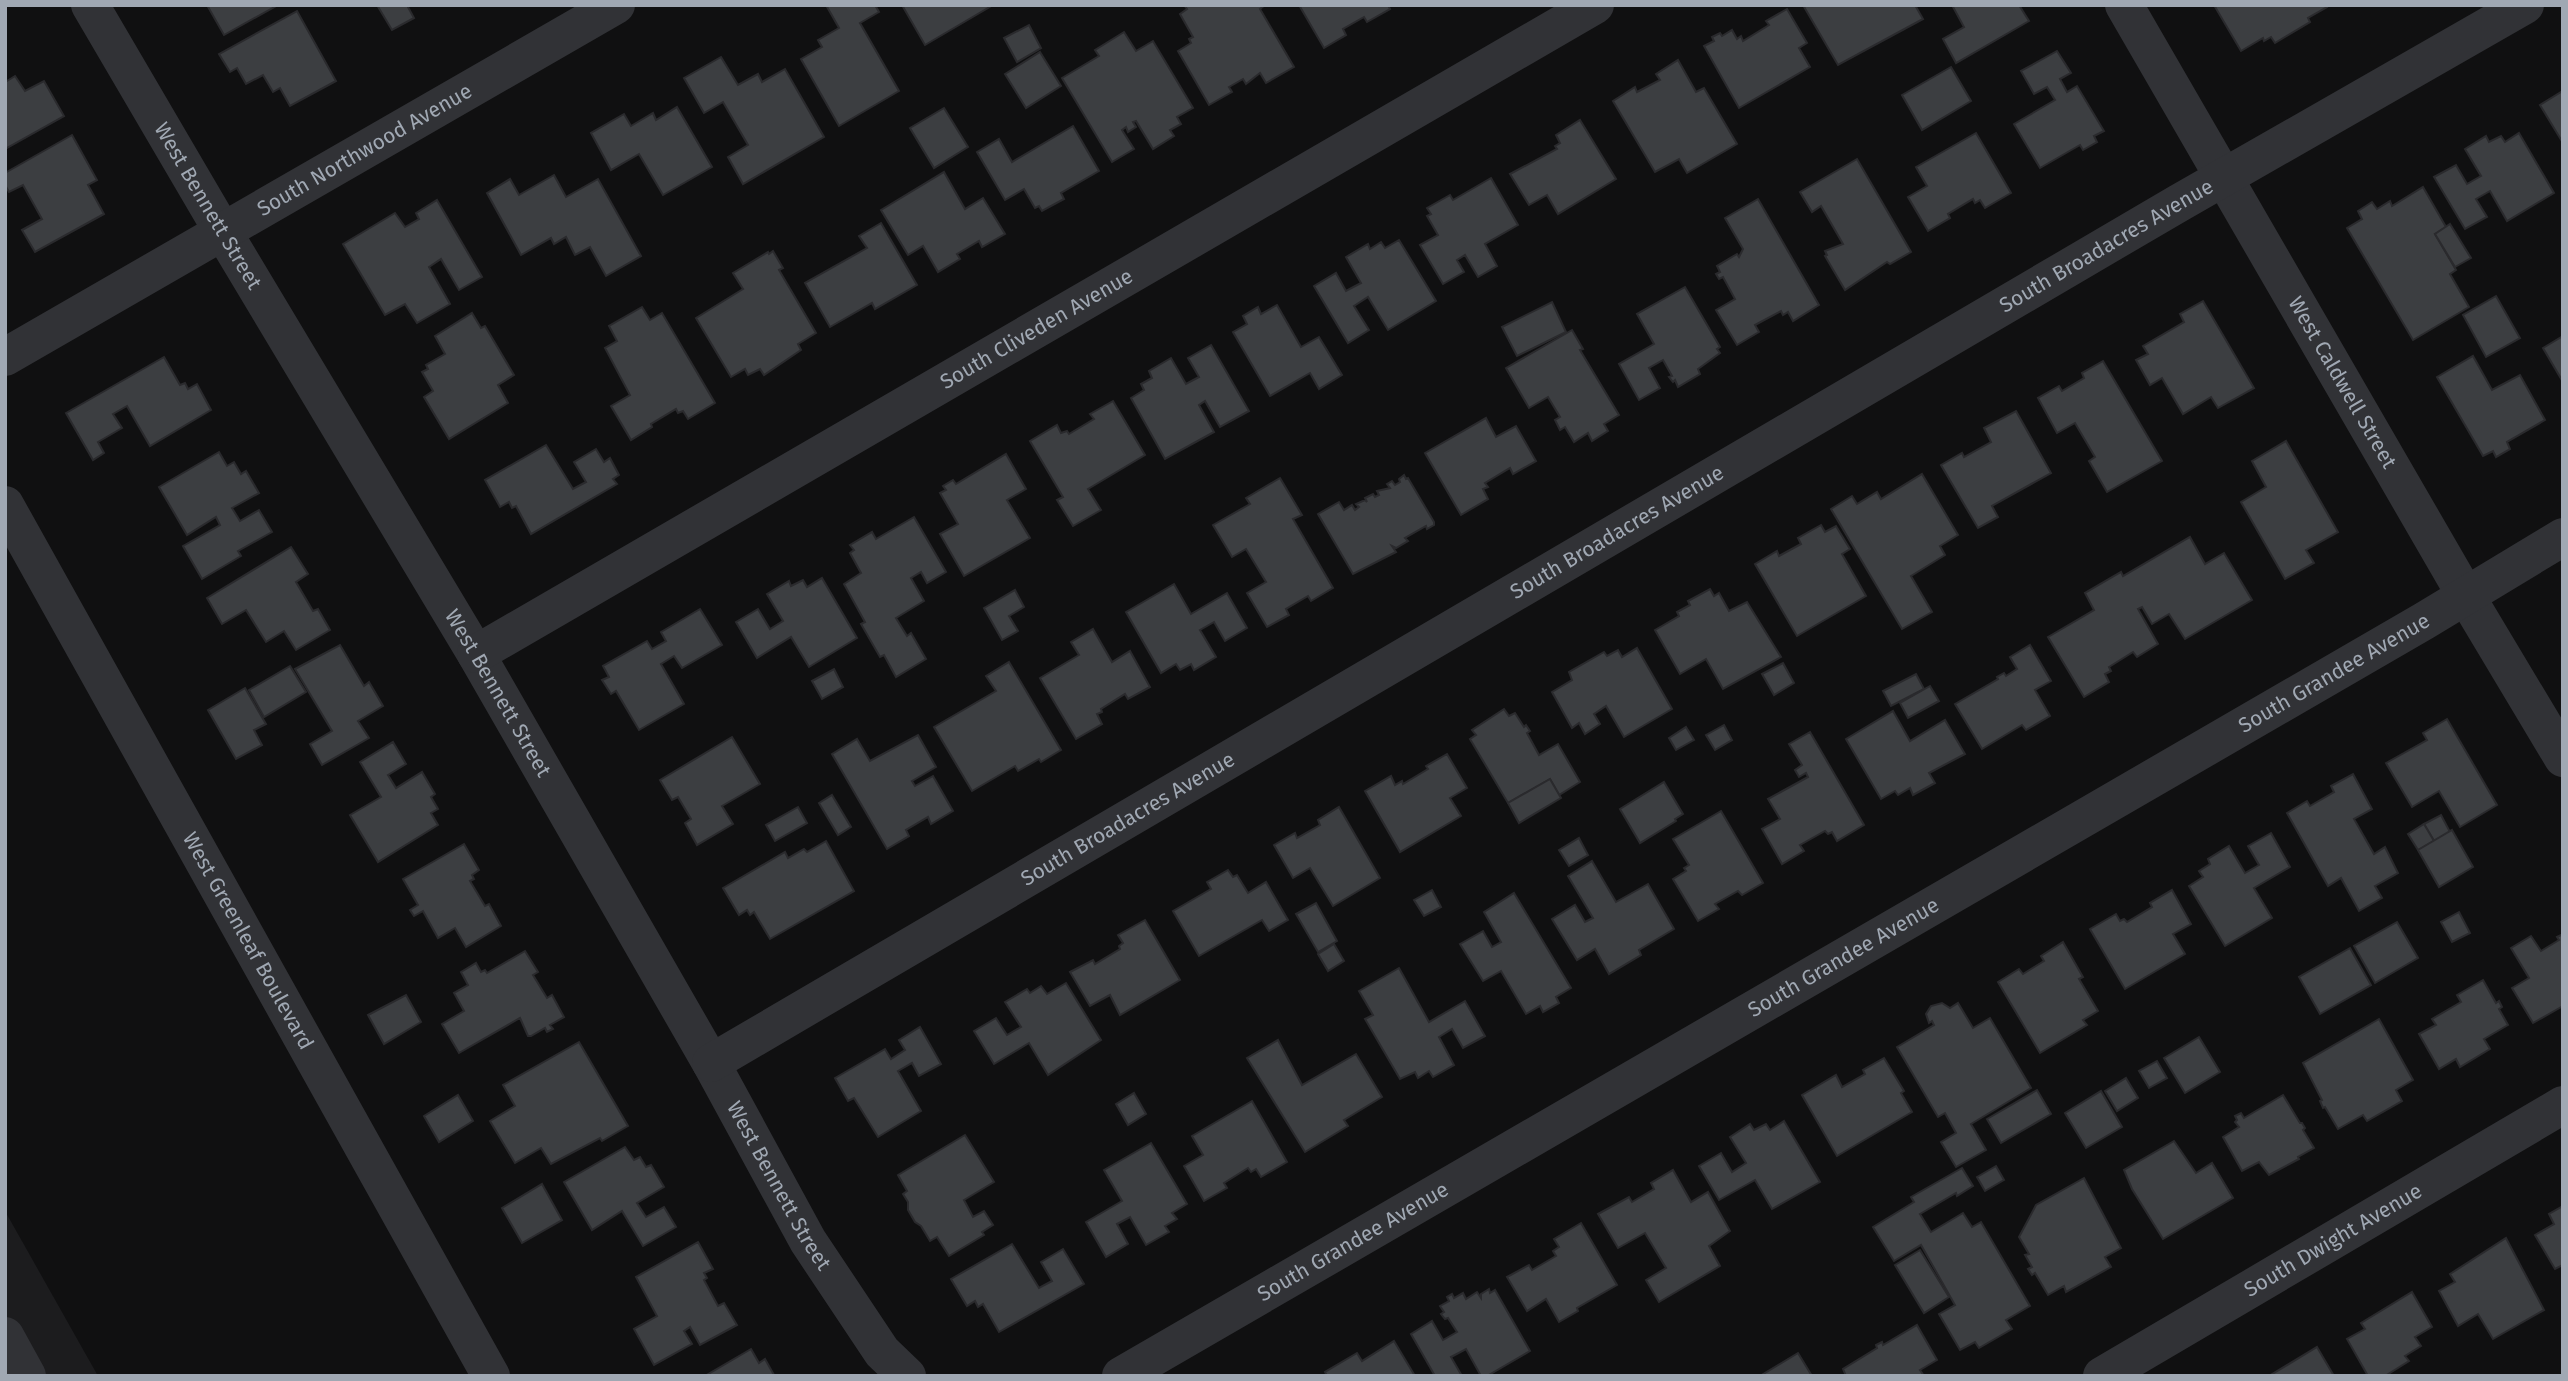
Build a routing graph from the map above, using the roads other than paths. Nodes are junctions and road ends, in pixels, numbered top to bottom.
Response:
1 (90, 5) edge
2 (616, 5) edge
3 (1595, 5) edge
4 (2124, 5) edge
5 (2525, 5) edge
6 (2224, 177) junction
7 (223, 232) junction
8 (5, 357) edge
9 (5, 505) edge
10 (2563, 537) edge
11 (2466, 596) junction
12 (476, 654) junction
13 (2563, 758) edge
14 (711, 1063) junction
15 (2563, 1105) edge
16 (5, 1336) edge
17 (27, 1376) edge
18 (491, 1376) edge
19 (907, 1376) edge
20 (1121, 1376) edge
21 (2102, 1376) edge

1 - 7 street, West Bennett Street
2 - 7 street, South Northwood Avenue
3 - 12 street, South Cliveden Avenue
4 - 6 street, West Caldwell Street
5 - 6 street, South Broadacres Avenue
6 - 11 street, West Caldwell Street
6 - 14 street, South Broadacres Avenue
7 - 8 street, South Northwood Avenue
7 - 12 street, West Bennett Street
9 - 18 street, West Greenleaf Boulevard
10 - 11 street, South Grandee Avenue
11 - 13 street, West Caldwell Street
11 - 20 street, South Grandee Avenue
12 - 14 street, West Bennett Street
14 - 19 street, West Bennett Street
15 - 21 street, South Dwight Avenue
16 - 17 street

